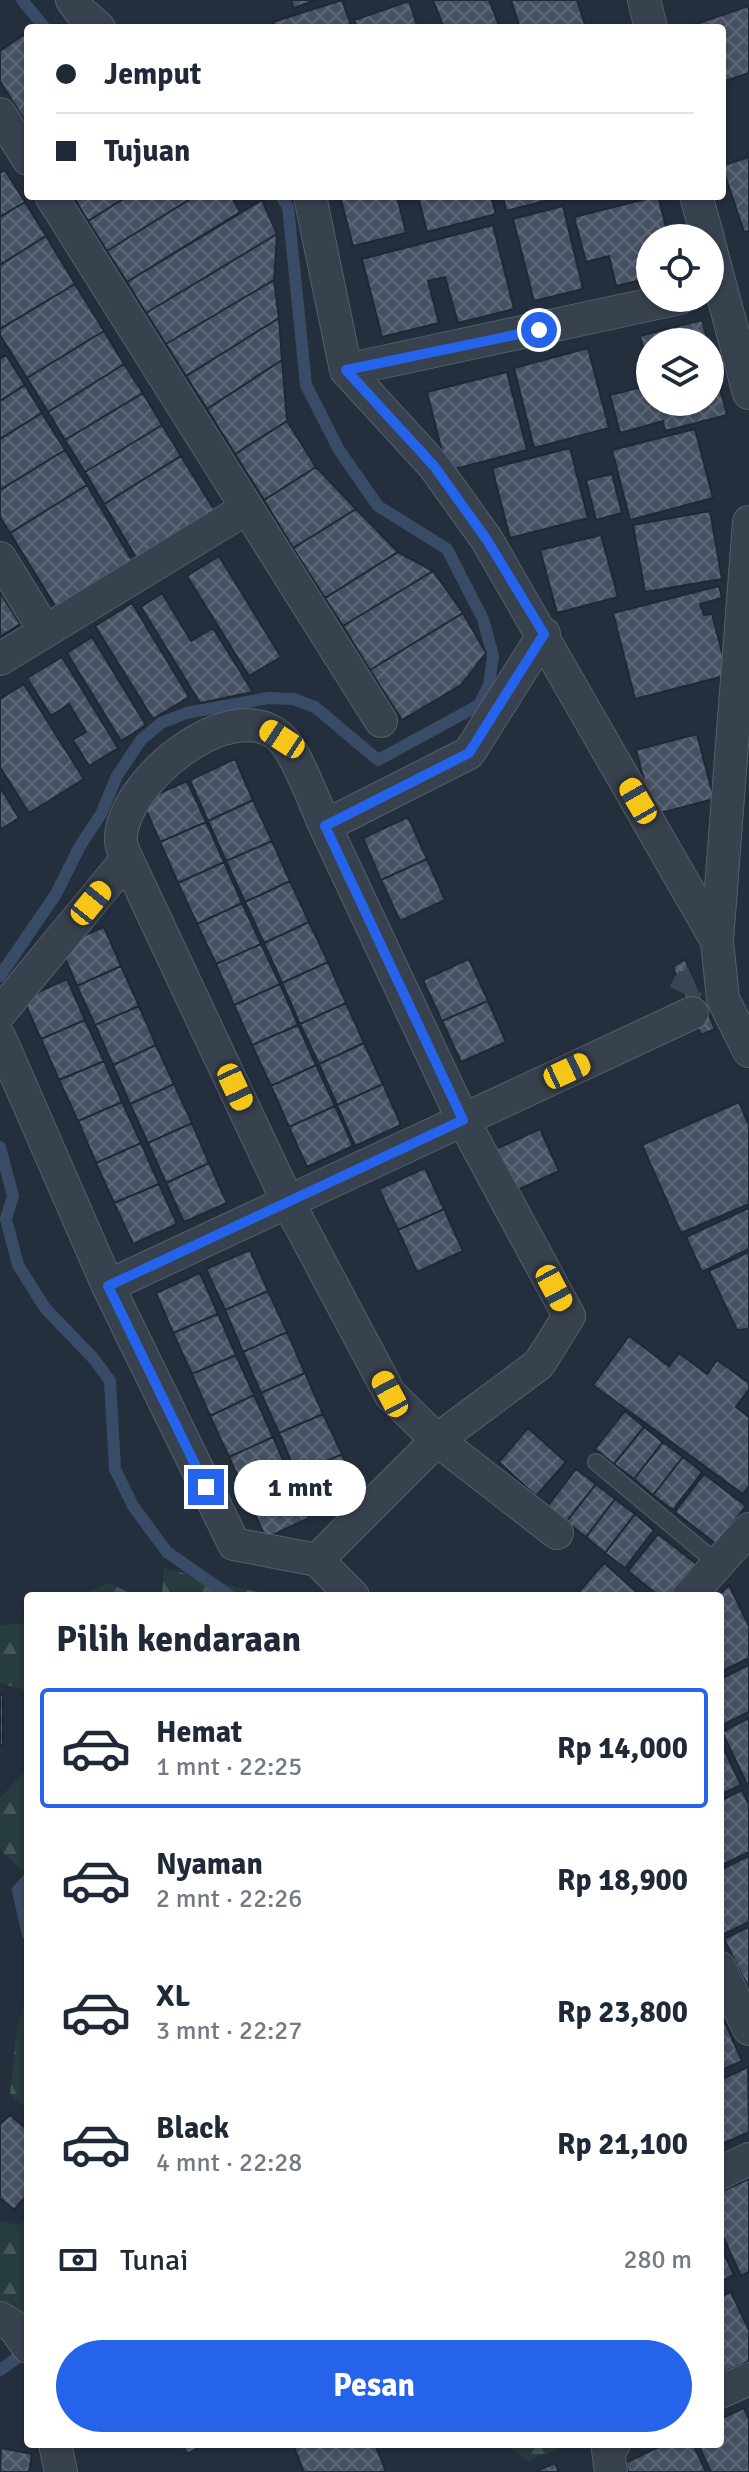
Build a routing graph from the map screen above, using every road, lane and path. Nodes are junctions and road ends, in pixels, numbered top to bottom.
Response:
1 (72, 0) edge
2 (644, 0) edge
3 (94, 24) edge
4 (650, 24) edge
5 (0, 114) edge
6 (24, 153) edge
7 (54, 200) edge
8 (311, 200) edge
9 (697, 200) edge
10 (704, 224) edge
11 (636, 307) edge
12 (723, 312) edge
13 (346, 370) junction
14 (749, 393) edge
15 (247, 508) junction
16 (749, 522) edge
17 (0, 558) edge
18 (45, 631) junction
19 (544, 634) junction
20 (0, 659) edge
21 (381, 721) dead end
22 (325, 826) junction
23 (127, 859) junction
24 (717, 941) junction
25 (699, 998) junction
26 (0, 1013) edge
27 (0, 1038) edge
28 (749, 1051) edge
29 (463, 1120) junction
30 (288, 1202) junction
31 (108, 1286) junction
32 (437, 1440) junction
33 (596, 1462) dead end
34 (557, 1533) dead end
35 (739, 1548) edge
36 (317, 1560) junction
37 (349, 1592) edge
38 (693, 1592) edge
39 (724, 1976) edge
40 (749, 2029) edge
41 (749, 2159) edge
42 (724, 2171) edge
43 (749, 2379) edge
44 (724, 2390) edge
45 (56, 2448) edge
46 (610, 2448) edge
47 (61, 2472) edge
48 (611, 2472) edge

1 - 3 street
2 - 4 street
5 - 6 street
7 - 15 street
8 - 13 street
9 - 10 street
11 - 13 street
12 - 14 street
13 - 19 street
15 - 18 street
15 - 21 street
16 - 24 street
17 - 18 street
18 - 20 street
19 - 22 street
19 - 24 street
22 - 23 street
22 - 29 street
23 - 26 street
23 - 30 street
24 - 25 street
25 - 28 street
25 - 29 street
27 - 31 street
29 - 30 street
29 - 32 street
30 - 31 street
30 - 32 street
31 - 36 street
32 - 34 street
32 - 36 street
33 - 35 lane
35 - 38 street
36 - 37 street
39 - 40 street
41 - 42 street
43 - 44 street
45 - 47 street
46 - 48 street

